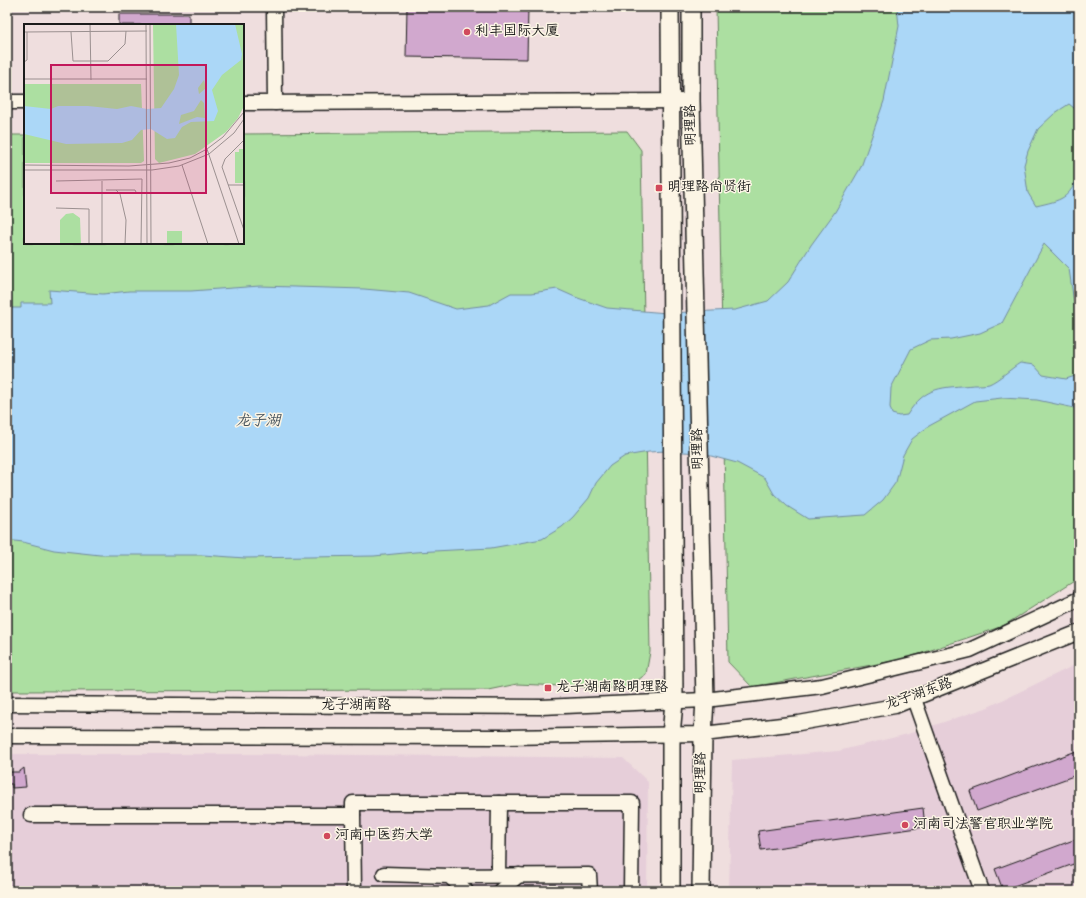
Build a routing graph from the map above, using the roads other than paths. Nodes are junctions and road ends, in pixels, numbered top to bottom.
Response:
1 (274, 7) edge
2 (670, 7) edge
3 (691, 7) edge
4 (672, 101) junction
5 (691, 101) junction
6 (7, 102) edge
7 (24, 102) edge
8 (244, 103) edge
9 (275, 103) junction
10 (1079, 599) edge
11 (1079, 632) edge
12 (914, 699) junction
13 (705, 700) junction
14 (674, 702) junction
15 (7, 704) edge
16 (703, 734) junction
17 (671, 735) junction
18 (7, 736) edge
19 (499, 803) junction
20 (32, 815) dead end
21 (354, 815) junction
22 (384, 874) dead end
23 (498, 875) junction
24 (519, 875) junction
25 (449, 876) junction
26 (354, 891) edge
27 (466, 891) edge
28 (500, 891) edge
29 (590, 891) edge
30 (631, 891) edge
31 (671, 891) edge
32 (701, 891) edge
33 (982, 891) edge

1 - 9 street
2 - 4 main road, 明理路
3 - 5 main road, 明理路
4 - 5 street
4 - 9 street
4 - 14 main road, 明理路
5 - 13 main road, 明理路
6 - 7 street
8 - 9 street
10 - 13 street, 龙子湖东路
11 - 12 street, 龙子湖东路
12 - 16 street, 龙子湖东路
12 - 33 street
13 - 14 street, 龙子湖南路
13 - 16 main road, 明理路
14 - 15 street, 龙子湖南路
14 - 17 main road, 明理路
16 - 17 street
16 - 32 main road, 明理路
17 - 18 street
17 - 31 main road, 明理路
19 - 21 street
19 - 23 street
19 - 30 street
20 - 21 street
21 - 26 street
22 - 25 street
23 - 24 street
23 - 25 street
24 - 28 street
24 - 29 street
25 - 27 street

